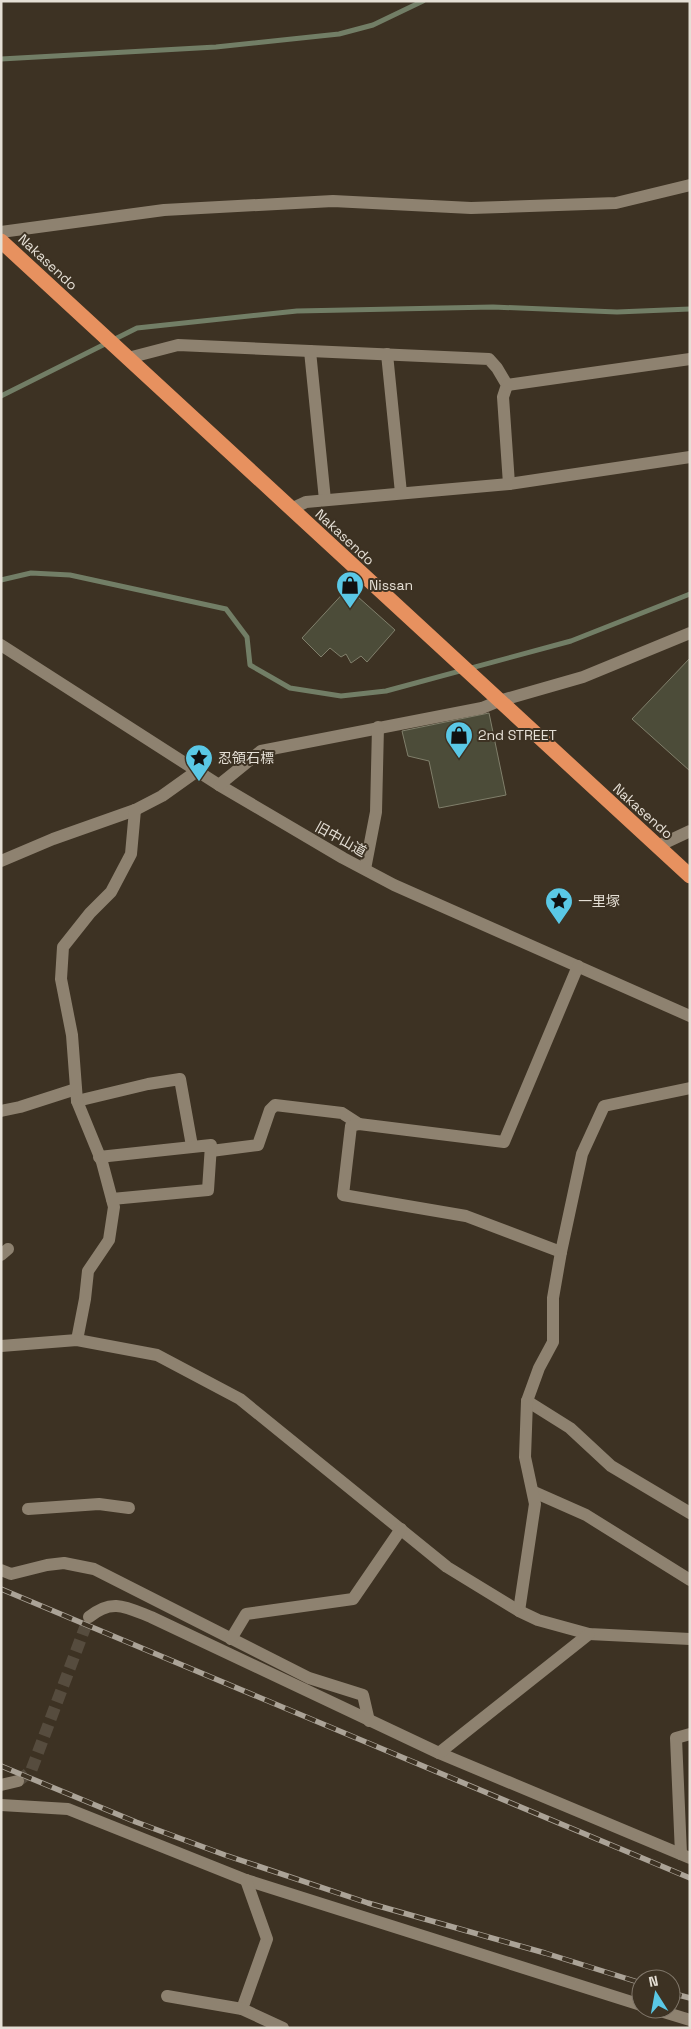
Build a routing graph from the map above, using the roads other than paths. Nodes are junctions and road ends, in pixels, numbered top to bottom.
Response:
1 (690, 186) edge
2 (1, 232) edge
3 (1, 241) edge
4 (310, 351) junction
5 (123, 354) junction
6 (387, 354) junction
7 (690, 359) edge
8 (507, 385) junction
9 (690, 457) edge
10 (509, 484) junction
11 (401, 493) junction
12 (325, 500) junction
13 (291, 510) junction
14 (690, 633) edge
15 (1, 645) edge
16 (499, 701) junction
17 (378, 727) junction
18 (197, 771) junction
19 (219, 785) junction
20 (136, 810) junction
21 (690, 831) edge
22 (658, 846) junction
23 (1, 861) edge
24 (365, 869) junction
25 (690, 876) edge
26 (578, 966) junction
27 (690, 1016) edge
28 (690, 1088) edge
29 (77, 1095) junction
30 (1, 1111) edge
31 (359, 1124) junction
32 (192, 1146) junction
33 (211, 1151) junction
34 (99, 1157) junction
35 (112, 1199) junction
36 (561, 1252) junction
37 (77, 1340) junction
38 (1, 1346) edge
39 (528, 1401) junction
40 (534, 1492) junction
41 (128, 1508) dead end
42 (28, 1509) dead end
43 (690, 1513) edge
44 (401, 1530) junction
45 (1, 1570) edge
46 (689, 1577) edge
47 (519, 1611) junction
48 (89, 1617) tunnel mouth
49 (589, 1634) junction
50 (231, 1639) junction
51 (690, 1639) edge
52 (369, 1721) junction
53 (690, 1734) edge
54 (439, 1753) junction
55 (18, 1781) tunnel mouth
56 (1, 1785) edge
57 (1, 1805) edge
58 (685, 1856) edge
59 (246, 1880) junction
60 (167, 1996) dead end
61 (631, 2002) edge
62 (242, 2009) junction
63 (283, 2028) edge

1 - 2 street
3 - 5 highway, Nakasendo
4 - 5 street
4 - 6 street
4 - 12 street
5 - 13 highway, Nakasendo
6 - 8 street
6 - 11 street
7 - 8 street
8 - 10 street
9 - 10 street
10 - 11 street
11 - 12 street
12 - 13 street
13 - 16 highway, Nakasendo
14 - 16 street
15 - 18 street, 旧中山道
16 - 17 street
16 - 22 highway, Nakasendo
17 - 19 street
17 - 24 street
18 - 19 street, 旧中山道
18 - 20 street
19 - 24 street, 旧中山道
20 - 23 street
20 - 29 street
21 - 22 street
22 - 25 highway, Nakasendo
24 - 26 street, 旧中山道
26 - 27 street, 旧中山道
26 - 31 street
28 - 36 street
29 - 30 street
29 - 32 street
29 - 34 street
31 - 33 street
31 - 36 street
32 - 33 street
32 - 34 street
33 - 35 street
34 - 35 street
35 - 37 street
36 - 39 street
37 - 38 street
37 - 44 street
39 - 40 street
39 - 43 street
40 - 46 street
40 - 47 street
41 - 42 street
44 - 47 street
44 - 50 street
45 - 50 street
47 - 49 street
48 - 52 street
49 - 51 street
49 - 54 street
50 - 52 street
52 - 54 street
53 - 58 street
54 - 58 street
55 - 56 street
57 - 59 street
59 - 61 street
59 - 62 street
60 - 62 street
62 - 63 street

